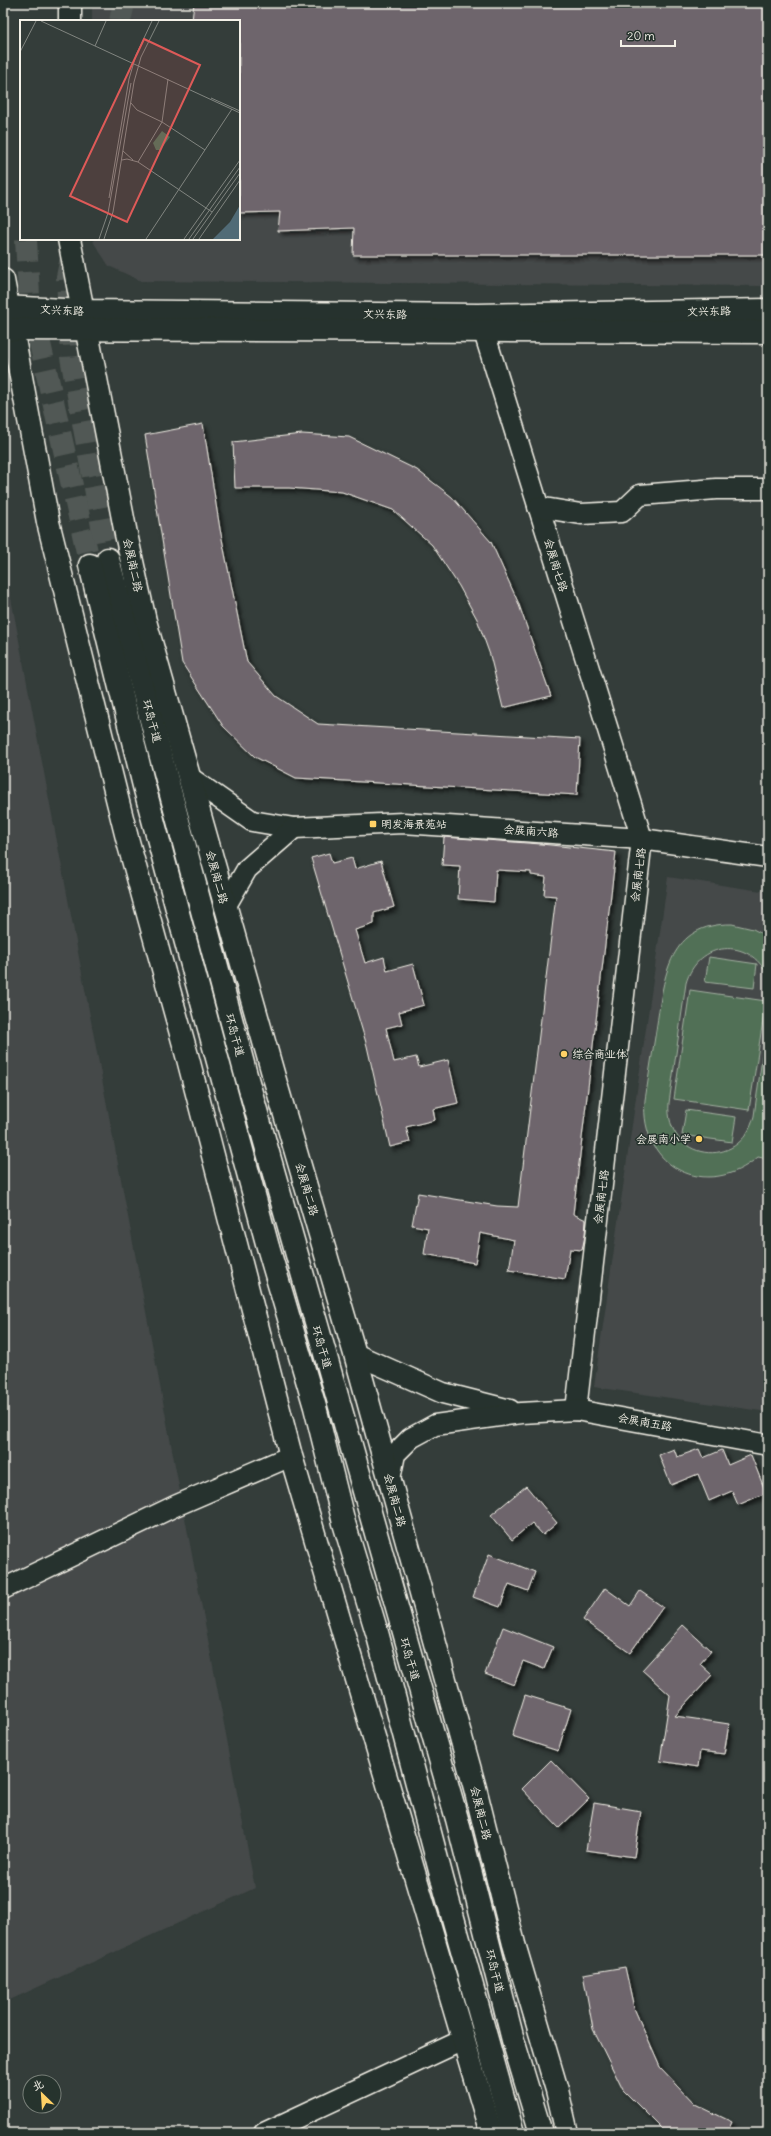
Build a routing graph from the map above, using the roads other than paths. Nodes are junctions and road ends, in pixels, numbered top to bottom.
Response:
1 (70, 3) edge
2 (70, 20) edge
3 (69, 240) edge
4 (3, 280) edge
5 (5, 307) edge
6 (768, 310) edge
7 (86, 321) junction
8 (481, 323) junction
9 (7, 329) edge
10 (768, 332) edge
11 (768, 489) edge
12 (538, 507) junction
13 (189, 777) junction
14 (294, 828) junction
15 (642, 839) junction
16 (768, 857) edge
17 (225, 907) junction
18 (355, 1354) junction
19 (576, 1410) junction
20 (521, 1413) junction
21 (768, 1445) edge
22 (291, 1456) junction
23 (390, 1480) junction
24 (3, 1589) edge
25 (463, 2040) junction
26 (264, 2133) edge
27 (491, 2133) edge
28 (513, 2133) edge
29 (541, 2133) edge
30 (567, 2133) edge

1 - 2 main road
3 - 7 main road, 会展南二路
4 - 5 main road
5 - 7 main road, 文兴东路
5 - 9 main road
6 - 8 main road, 文兴东路
7 - 8 main road, 文兴东路
7 - 9 main road, 文兴东路
7 - 13 main road, 会展南二路
8 - 10 main road, 文兴东路
8 - 12 street, 会展南七路
9 - 22 main road
11 - 12 street
12 - 15 street, 会展南七路
13 - 14 street, 会展南六路
13 - 17 main road, 会展南二路
14 - 15 street, 会展南六路
14 - 17 street
15 - 16 street, 会展南六路
15 - 19 street, 会展南七路
17 - 18 main road, 会展南二路
18 - 20 street
18 - 23 main road, 会展南二路
19 - 20 street, 会展南五路
19 - 21 street, 会展南五路
20 - 23 street
22 - 24 street
22 - 25 main road
23 - 30 main road, 会展南二路
25 - 26 street
25 - 27 main road
28 - 29 main road, 环岛干道

